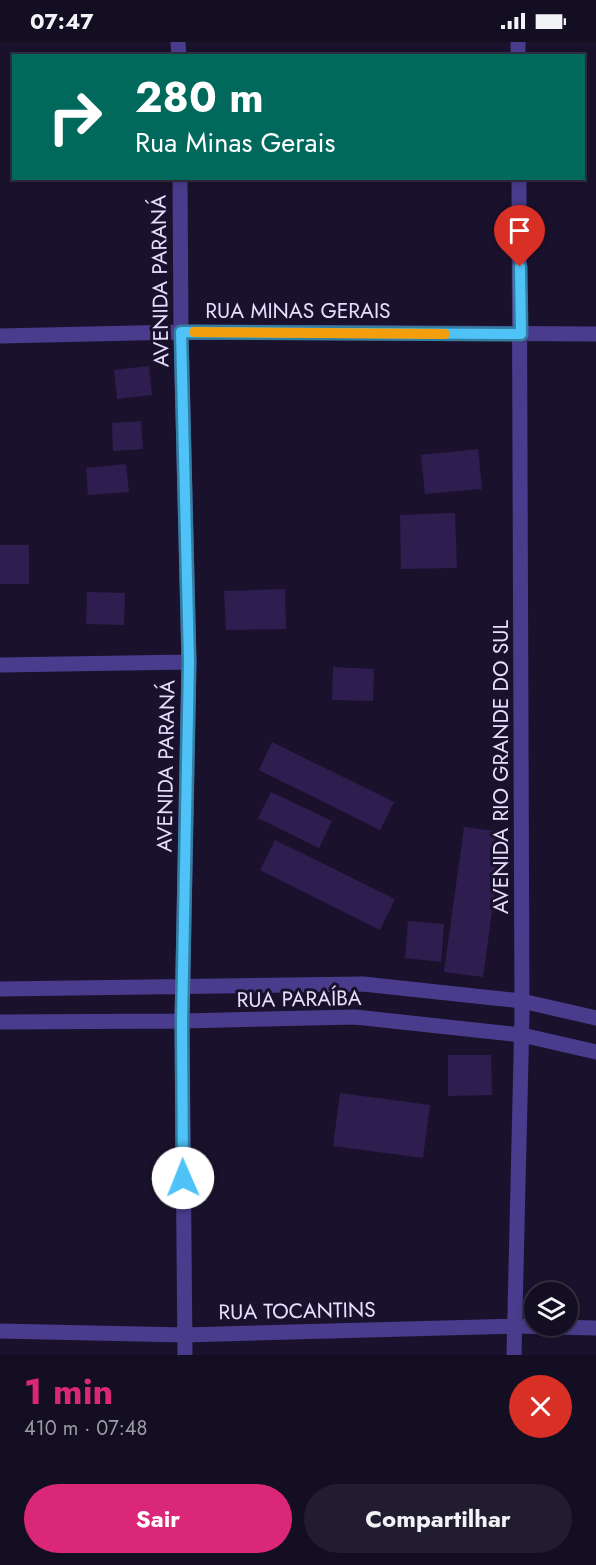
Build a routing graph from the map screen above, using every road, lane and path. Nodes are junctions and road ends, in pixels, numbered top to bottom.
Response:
1 (180, 180) edge
2 (519, 180) edge
3 (181, 332) junction
4 (521, 334) junction
5 (596, 334) edge
6 (0, 336) edge
7 (189, 662) junction
8 (0, 665) edge
9 (183, 988) junction
10 (0, 989) edge
11 (522, 1001) junction
12 (596, 1018) edge
13 (0, 1022) edge
14 (182, 1022) junction
15 (522, 1035) junction
16 (596, 1052) edge
17 (514, 1326) junction
18 (596, 1328) edge
19 (0, 1331) edge
20 (185, 1335) junction
21 (185, 1355) edge
22 (514, 1355) edge

1 - 3 street, AVENIDA PARANÁ
2 - 4 street, AVENIDA RIO GRANDE DO SUL
3 - 4 street, RUA MINAS GERAIS
3 - 6 street, RUA MINAS GERAIS
3 - 7 street, AVENIDA PARANÁ
4 - 5 street, RUA MINAS GERAIS
4 - 11 street, AVENIDA RIO GRANDE DO SUL
7 - 8 street
7 - 9 street, AVENIDA PARANÁ
9 - 10 street, RUA PARAÍBA
9 - 11 street, RUA PARAÍBA
9 - 14 street, AVENIDA PARANÁ
11 - 12 street, RUA PARAÍBA
11 - 15 street, AVENIDA RIO GRANDE DO SUL
13 - 14 street, RUA PARAÍBA
14 - 15 street, RUA PARAÍBA
14 - 20 street, AVENIDA PARANÁ
15 - 16 street, RUA PARAÍBA
15 - 17 street, AVENIDA RIO GRANDE DO SUL
17 - 18 street, RUA TOCANTINS
17 - 20 street, RUA TOCANTINS
17 - 22 street, AVENIDA RIO GRANDE DO SUL
19 - 20 street, RUA TOCANTINS
20 - 21 street, AVENIDA PARANÁ

